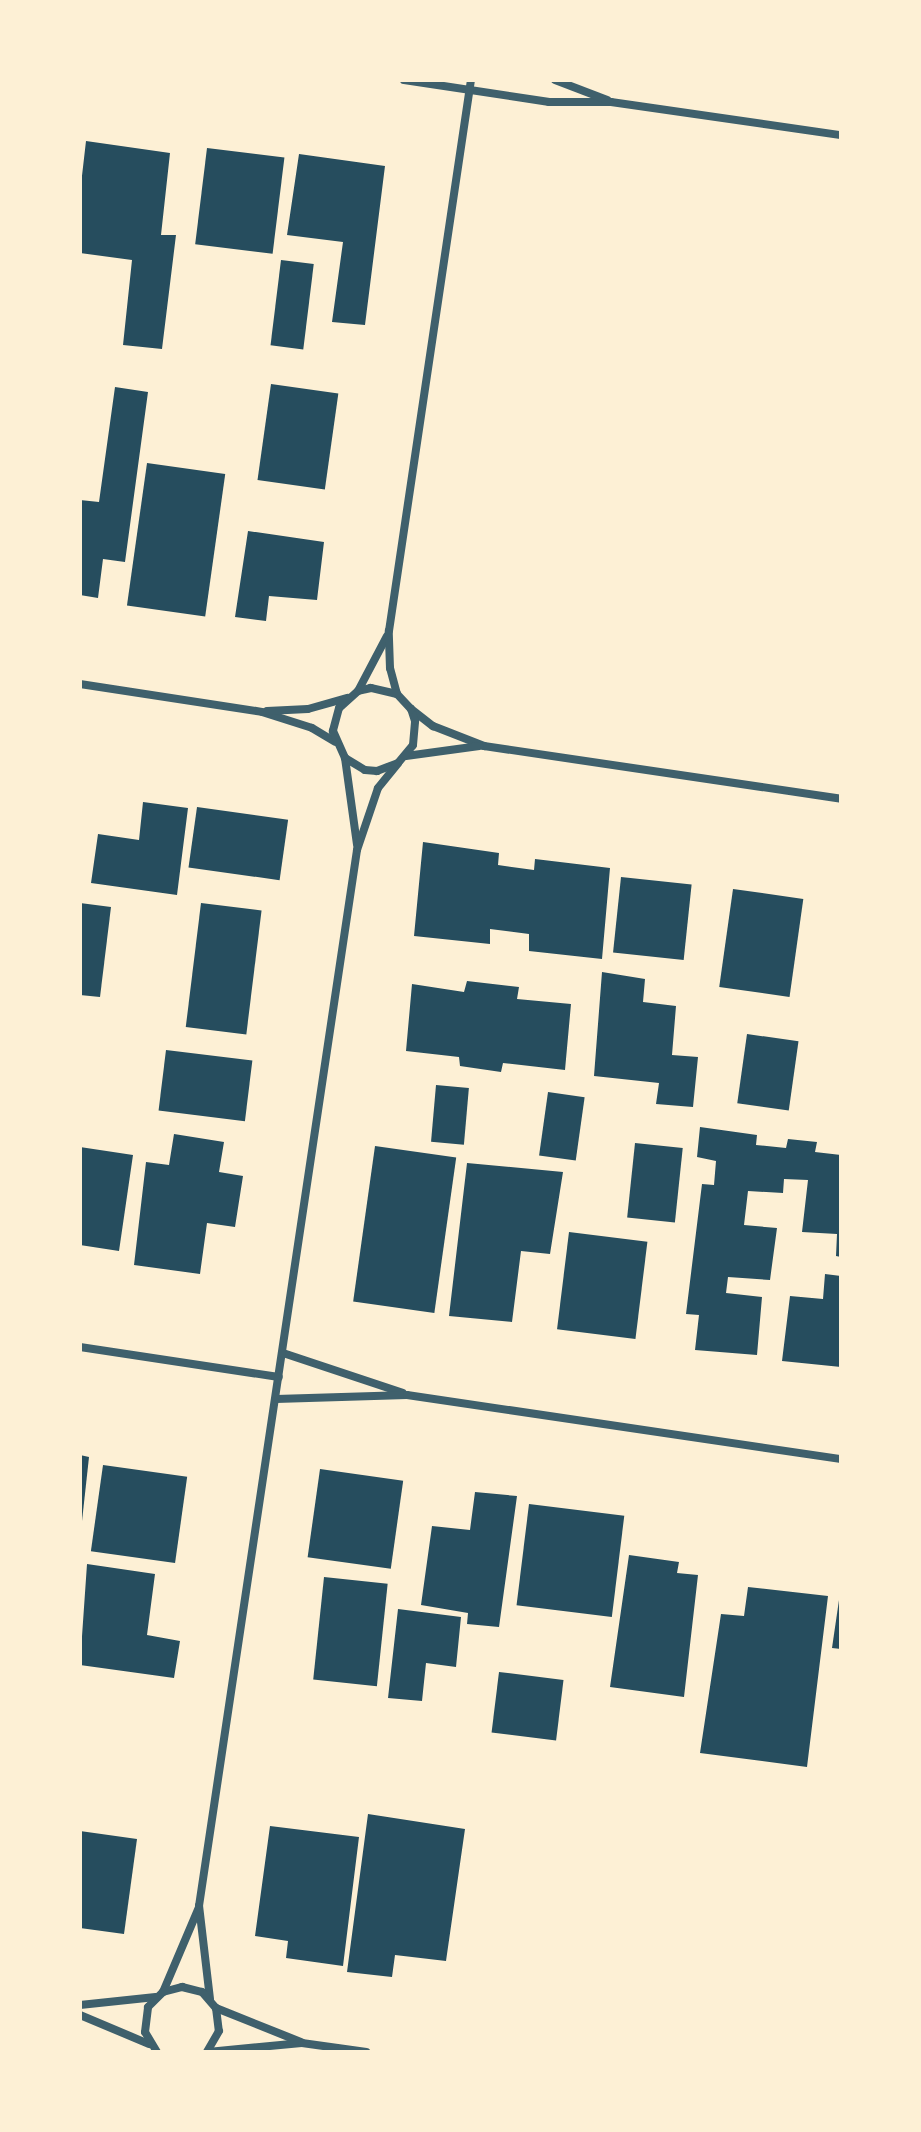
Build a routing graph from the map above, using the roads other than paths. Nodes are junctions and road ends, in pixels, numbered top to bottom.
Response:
1 (404, 80) edge
2 (471, 80) edge
3 (555, 80) edge
4 (470, 92) junction
5 (611, 102) junction
6 (841, 135) edge
7 (389, 631) junction
8 (80, 684) edge
9 (358, 691) junction
10 (397, 694) junction
11 (347, 698) junction
12 (411, 709) junction
13 (262, 712) junction
14 (335, 742) junction
15 (484, 746) junction
16 (406, 756) junction
17 (345, 758) junction
18 (398, 763) junction
19 (841, 799) edge
20 (357, 850) junction
21 (80, 1347) edge
22 (283, 1353) junction
23 (279, 1377) junction
24 (407, 1395) junction
25 (276, 1399) junction
26 (841, 1459) edge
27 (199, 1906) junction
28 (159, 1995) junction
29 (210, 1999) junction
30 (80, 2005) edge
31 (216, 2008) junction
32 (80, 2015) edge
33 (302, 2043) junction
34 (154, 2050) edge
35 (207, 2052) edge
36 (366, 2052) edge

1 - 4 street
2 - 4 street
3 - 5 street
4 - 5 street
4 - 7 street
5 - 6 street
7 - 9 street
7 - 10 street
8 - 13 street
9 - 10 street
9 - 11 street
10 - 12 street
11 - 13 street
11 - 14 street
12 - 15 street
12 - 16 street
13 - 14 street
14 - 17 street
15 - 16 street
15 - 19 street
16 - 18 street
17 - 18 street
17 - 20 street
18 - 20 street
20 - 22 street
21 - 23 street
22 - 23 street
22 - 24 street
23 - 25 street
24 - 25 street
24 - 26 street
25 - 27 street
27 - 28 street
27 - 29 street
28 - 29 street
28 - 30 street
28 - 34 street
29 - 31 street
31 - 33 street
31 - 35 street
32 - 34 street
33 - 35 street
33 - 36 street

